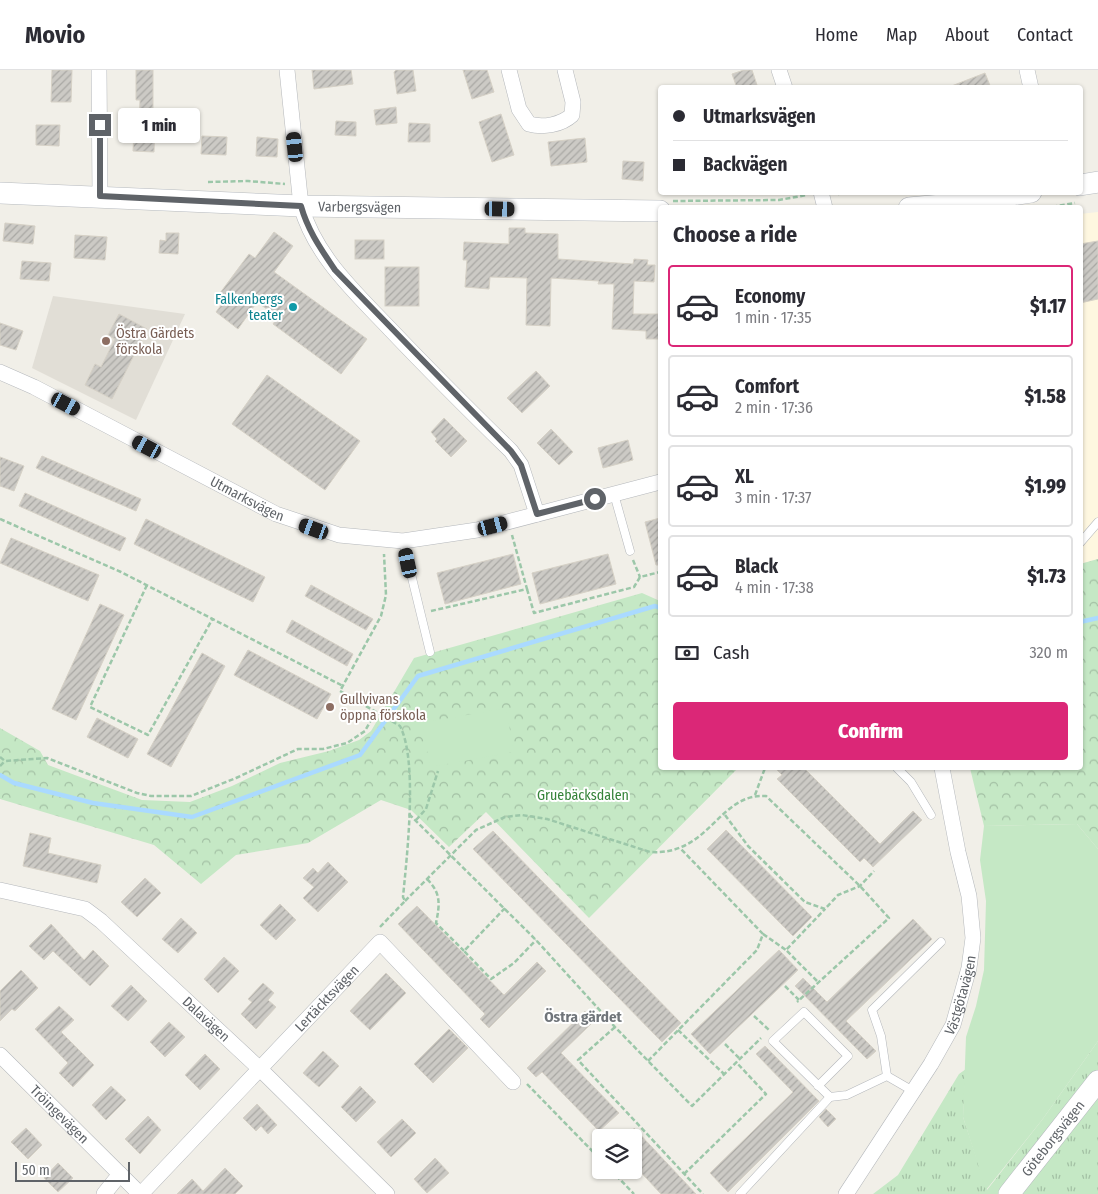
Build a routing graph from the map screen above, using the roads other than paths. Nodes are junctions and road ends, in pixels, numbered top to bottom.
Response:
1 (99, 70) edge
2 (287, 70) edge
3 (509, 70) edge
4 (565, 70) edge
5 (779, 70) edge
6 (1027, 70) edge
7 (784, 85) edge
8 (1030, 85) edge
9 (1098, 182) edge
10 (0, 193) edge
11 (1083, 193) edge
12 (1011, 195) edge
13 (100, 196) junction
14 (942, 205) edge
15 (301, 206) junction
16 (658, 211) edge
17 (0, 372) edge
18 (658, 483) edge
19 (614, 494) junction
20 (537, 514) junction
21 (1098, 522) edge
22 (1083, 540) edge
23 (403, 541) junction
24 (630, 551) road end
25 (430, 652) dead end
26 (899, 770) edge
27 (942, 770) edge
28 (931, 815) dead end
29 (0, 890) edge
30 (941, 942) dead end
31 (0, 1055) edge
32 (260, 1069) junction
33 (887, 1076) junction
34 (1098, 1081) edge
35 (513, 1082) road end
36 (818, 1086) junction
37 (914, 1091) junction
38 (830, 1097) junction
39 (120, 1174) junction
40 (104, 1194) edge
41 (141, 1194) edge
42 (386, 1194) edge
43 (740, 1194) edge
44 (846, 1194) edge
45 (1008, 1194) edge

1 - 13 street
2 - 15 street
3 - 4 street
5 - 7 street
6 - 8 street
9 - 11 main road
10 - 13 main road, Varbergsvägen
12 - 14 main road
13 - 15 main road, Varbergsvägen
15 - 16 main road, Varbergsvägen
15 - 20 street
17 - 23 street, Utmarksvägen
18 - 19 street, Utmarksvägen
19 - 20 street, Utmarksvägen
19 - 24 lane
20 - 23 street, Utmarksvägen
21 - 22 lane
23 - 25 lane
26 - 28 lane
27 - 37 street, Västgötavägen
29 - 32 street, Dalavägen
30 - 33 lane
31 - 39 street, Tröingevägen
32 - 35 street, Lertäcktsvägen
32 - 41 street, Lertäcktsvägen
32 - 42 street, Dalavägen
33 - 37 lane
33 - 38 lane
34 - 45 main road, Göteborgsvägen
36 - 36 lane
36 - 38 lane
37 - 44 street, Västgötavägen
38 - 43 lane
39 - 40 street
39 - 41 street, Tröingevägen

